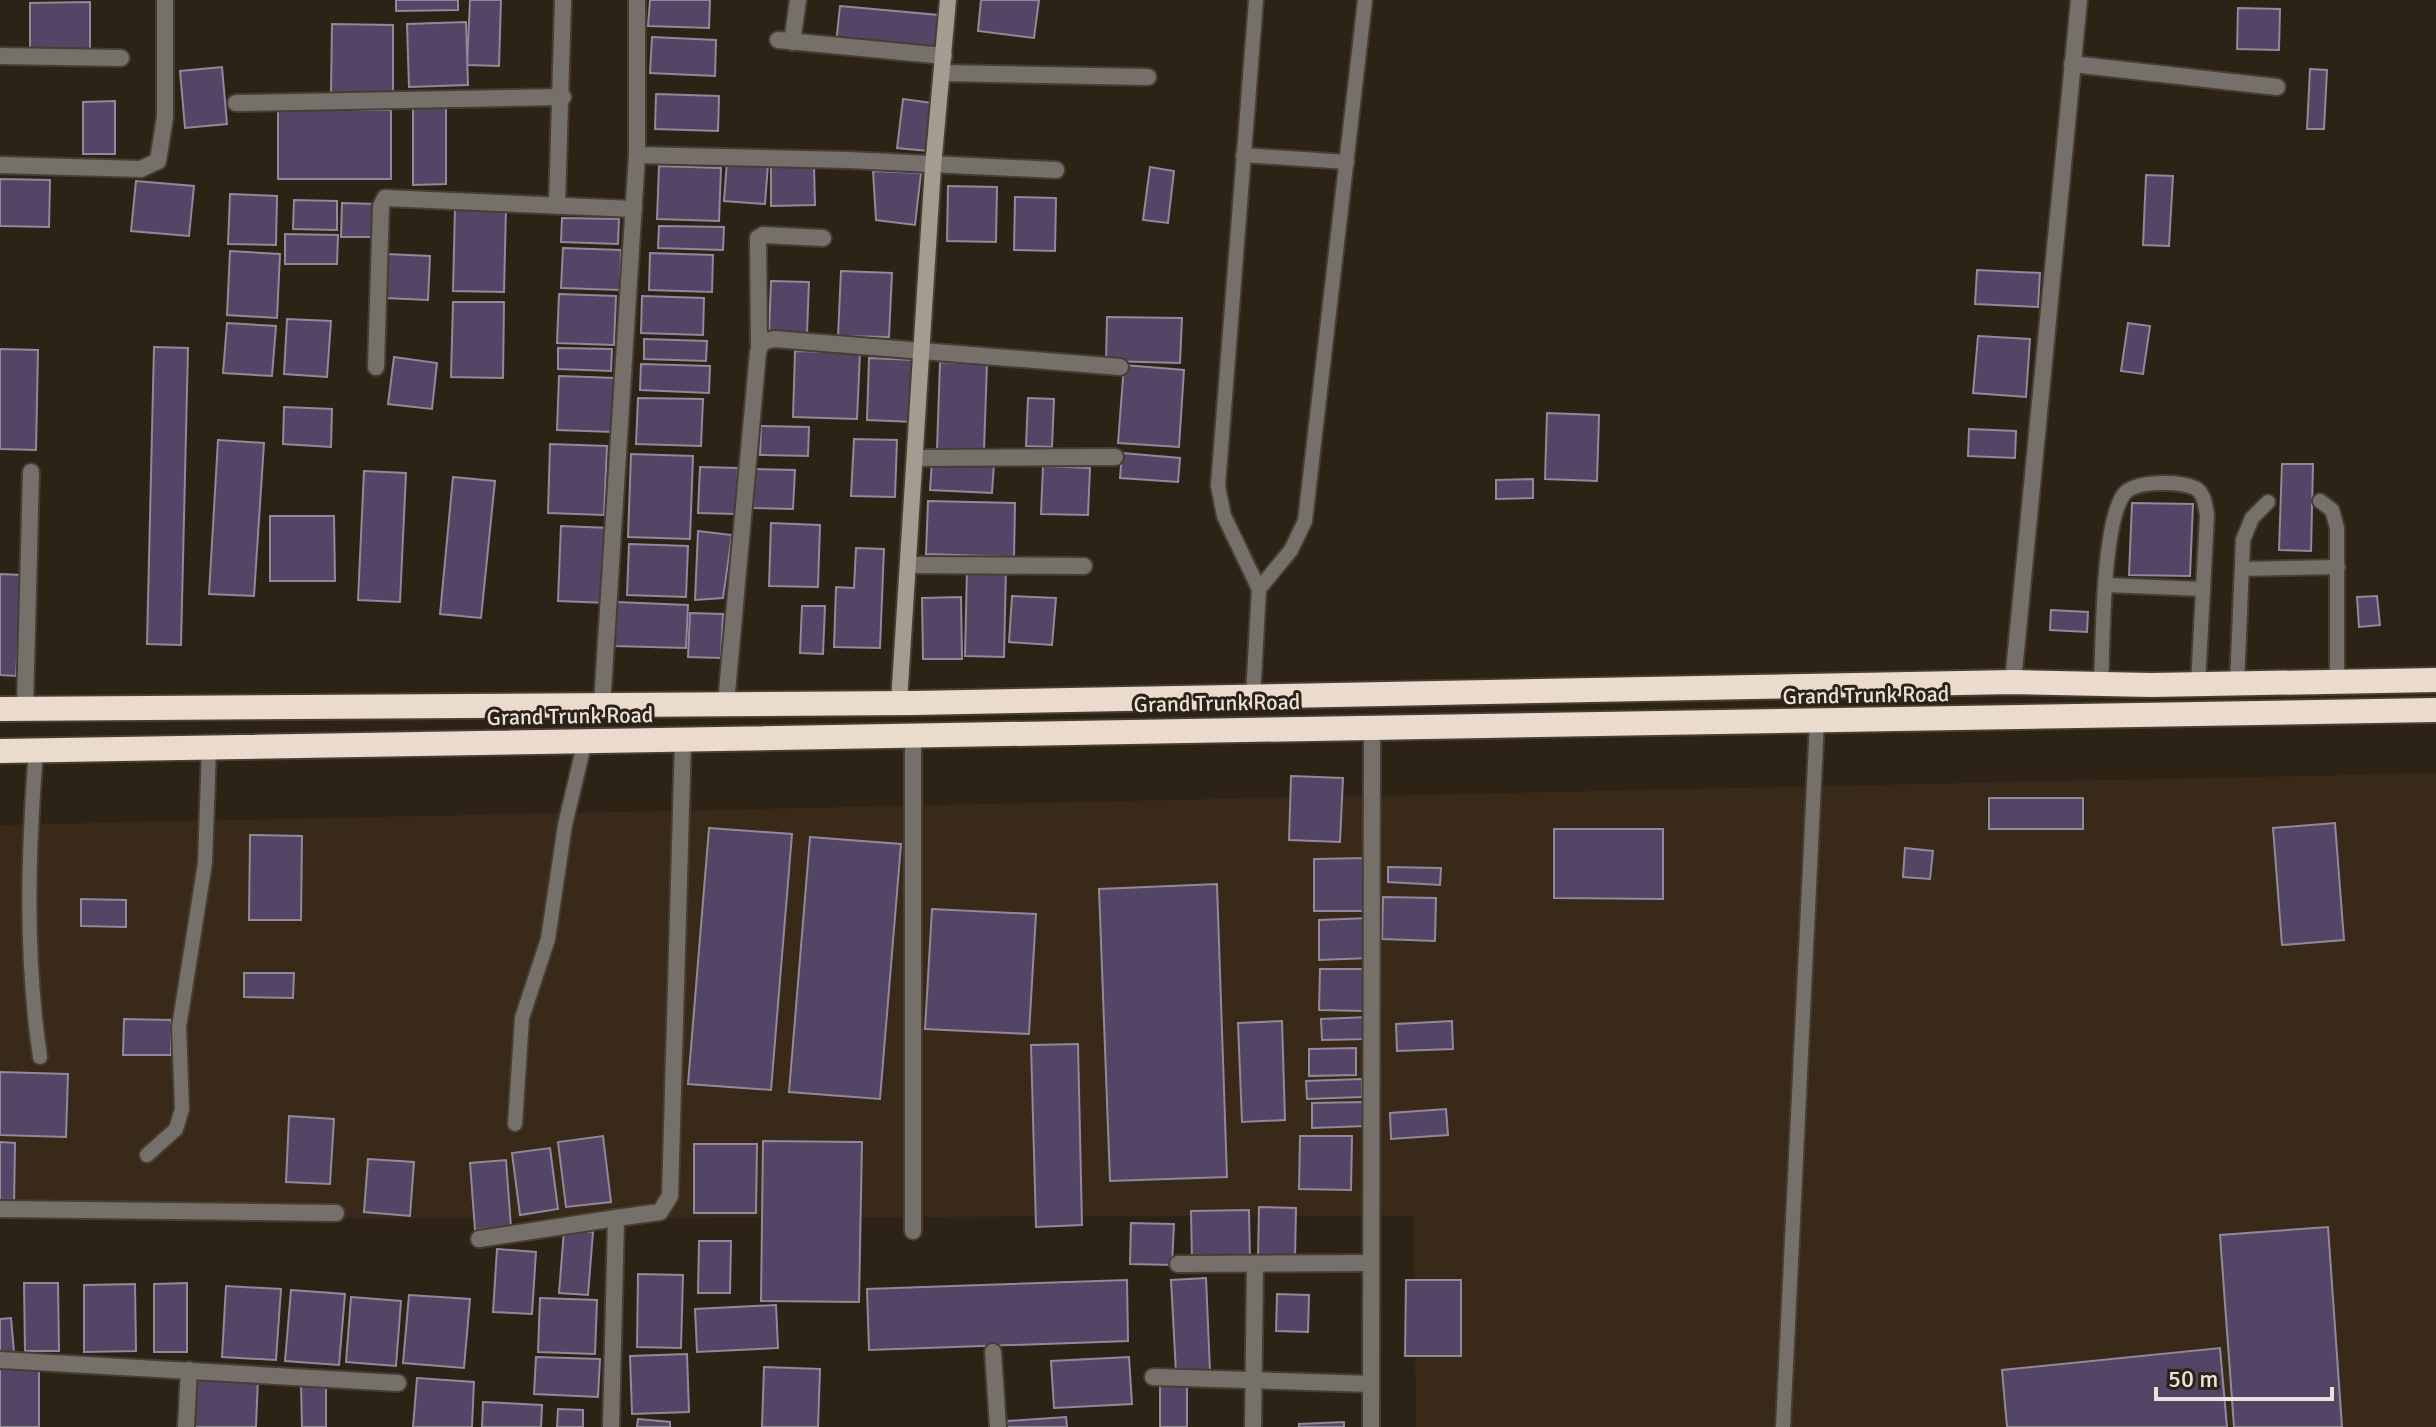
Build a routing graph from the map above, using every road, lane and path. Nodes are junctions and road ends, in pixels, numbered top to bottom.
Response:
1 (165, 0) edge
2 (563, 0) edge
3 (637, 0) edge
4 (798, 0) edge
5 (948, 0) edge
6 (1256, 0) edge
7 (1365, 0) edge
8 (2079, 0) edge
9 (0, 56) edge
10 (121, 58) dead end
11 (944, 64) junction
12 (2072, 64) junction
13 (1148, 77) dead end
14 (2277, 87) dead end
15 (563, 97) junction
16 (236, 103) dead end
17 (637, 155) junction
18 (1243, 155) junction
19 (1347, 162) junction
20 (0, 165) edge
21 (933, 167) junction
22 (1056, 170) dead end
23 (557, 204) junction
24 (634, 209) junction
25 (823, 238) dead end
26 (759, 347) junction
27 (923, 353) junction
28 (376, 367) dead end
29 (1120, 367) dead end
30 (1115, 457) dead end
31 (916, 458) junction
32 (31, 472) dead end
33 (2320, 501) dead end
34 (2268, 502) dead end
35 (908, 565) junction
36 (1084, 566) dead end
37 (2338, 567) junction
38 (2242, 569) junction
39 (2107, 585) junction
40 (1259, 589) junction
41 (2202, 589) junction
42 (2436, 680) edge
43 (2337, 681) junction
44 (2013, 682) junction
45 (2237, 683) junction
46 (2101, 684) junction
47 (2198, 684) junction
48 (1253, 696) junction
49 (899, 702) junction
50 (726, 703) junction
51 (602, 705) junction
52 (25, 708) junction
53 (0, 709) edge
54 (2436, 710) edge
55 (1817, 721) junction
56 (1372, 726) junction
57 (913, 736) junction
58 (683, 740) junction
59 (585, 741) junction
60 (209, 748) junction
61 (0, 751) edge
62 (36, 751) junction
63 (40, 1057) dead end
64 (515, 1124) dead end
65 (147, 1155) dead end
66 (0, 1209) edge
67 (336, 1213) dead end
68 (616, 1218) junction
69 (913, 1231) dead end
70 (479, 1239) dead end
71 (1370, 1263) junction
72 (1178, 1264) dead end
73 (1255, 1264) junction
74 (993, 1352) dead end
75 (0, 1360) edge
76 (189, 1370) junction
77 (1153, 1377) dead end
78 (1254, 1382) junction
79 (398, 1383) dead end
80 (1371, 1384) junction
81 (186, 1427) edge
82 (611, 1427) edge
83 (998, 1427) edge
84 (1253, 1427) edge
85 (1371, 1427) edge
86 (1783, 1427) edge

1 - 20 street
2 - 15 street
3 - 17 street
4 - 11 street
5 - 11 street
6 - 18 lane
7 - 19 lane
8 - 12 street
9 - 10 street
11 - 13 street
11 - 21 street
12 - 14 street
12 - 44 street
15 - 16 street
15 - 23 street
17 - 21 street
17 - 24 street
18 - 19 lane
18 - 40 lane
19 - 40 lane
21 - 22 street
21 - 27 street
23 - 24 street
23 - 28 street
24 - 51 street
25 - 26 street
26 - 27 street
26 - 50 street
27 - 29 street
27 - 31 street
30 - 31 street
31 - 35 street
32 - 52 street
33 - 37 lane
34 - 38 lane
35 - 36 street
35 - 49 street
37 - 38 lane
37 - 43 lane
38 - 45 lane
39 - 41 lane
39 - 41 lane
39 - 46 lane
40 - 48 lane
41 - 47 lane
42 - 43 highway, Grand Trunk Road
43 - 45 highway, Grand Trunk Road
44 - 46 highway, Grand Trunk Road
44 - 48 highway, Grand Trunk Road
45 - 47 highway, Grand Trunk Road
46 - 47 highway, Grand Trunk Road
48 - 49 highway, Grand Trunk Road
49 - 50 highway, Grand Trunk Road
50 - 51 highway, Grand Trunk Road
51 - 52 highway, Grand Trunk Road
52 - 53 highway, Grand Trunk Road
54 - 55 highway, Grand Trunk Road
55 - 56 highway, Grand Trunk Road
55 - 86 lane
56 - 57 highway, Grand Trunk Road
56 - 71 street
57 - 58 highway, Grand Trunk Road
57 - 69 street
58 - 59 highway, Grand Trunk Road
58 - 68 street
59 - 60 highway, Grand Trunk Road
59 - 64 lane
60 - 62 highway, Grand Trunk Road
60 - 65 lane
61 - 62 highway, Grand Trunk Road
62 - 63 lane
66 - 67 street
68 - 70 street
68 - 82 street
71 - 73 street
71 - 80 street
72 - 73 street
73 - 78 street
74 - 83 street
75 - 76 street
76 - 79 street
76 - 81 street
77 - 78 street
78 - 80 street
78 - 84 street
80 - 85 street

